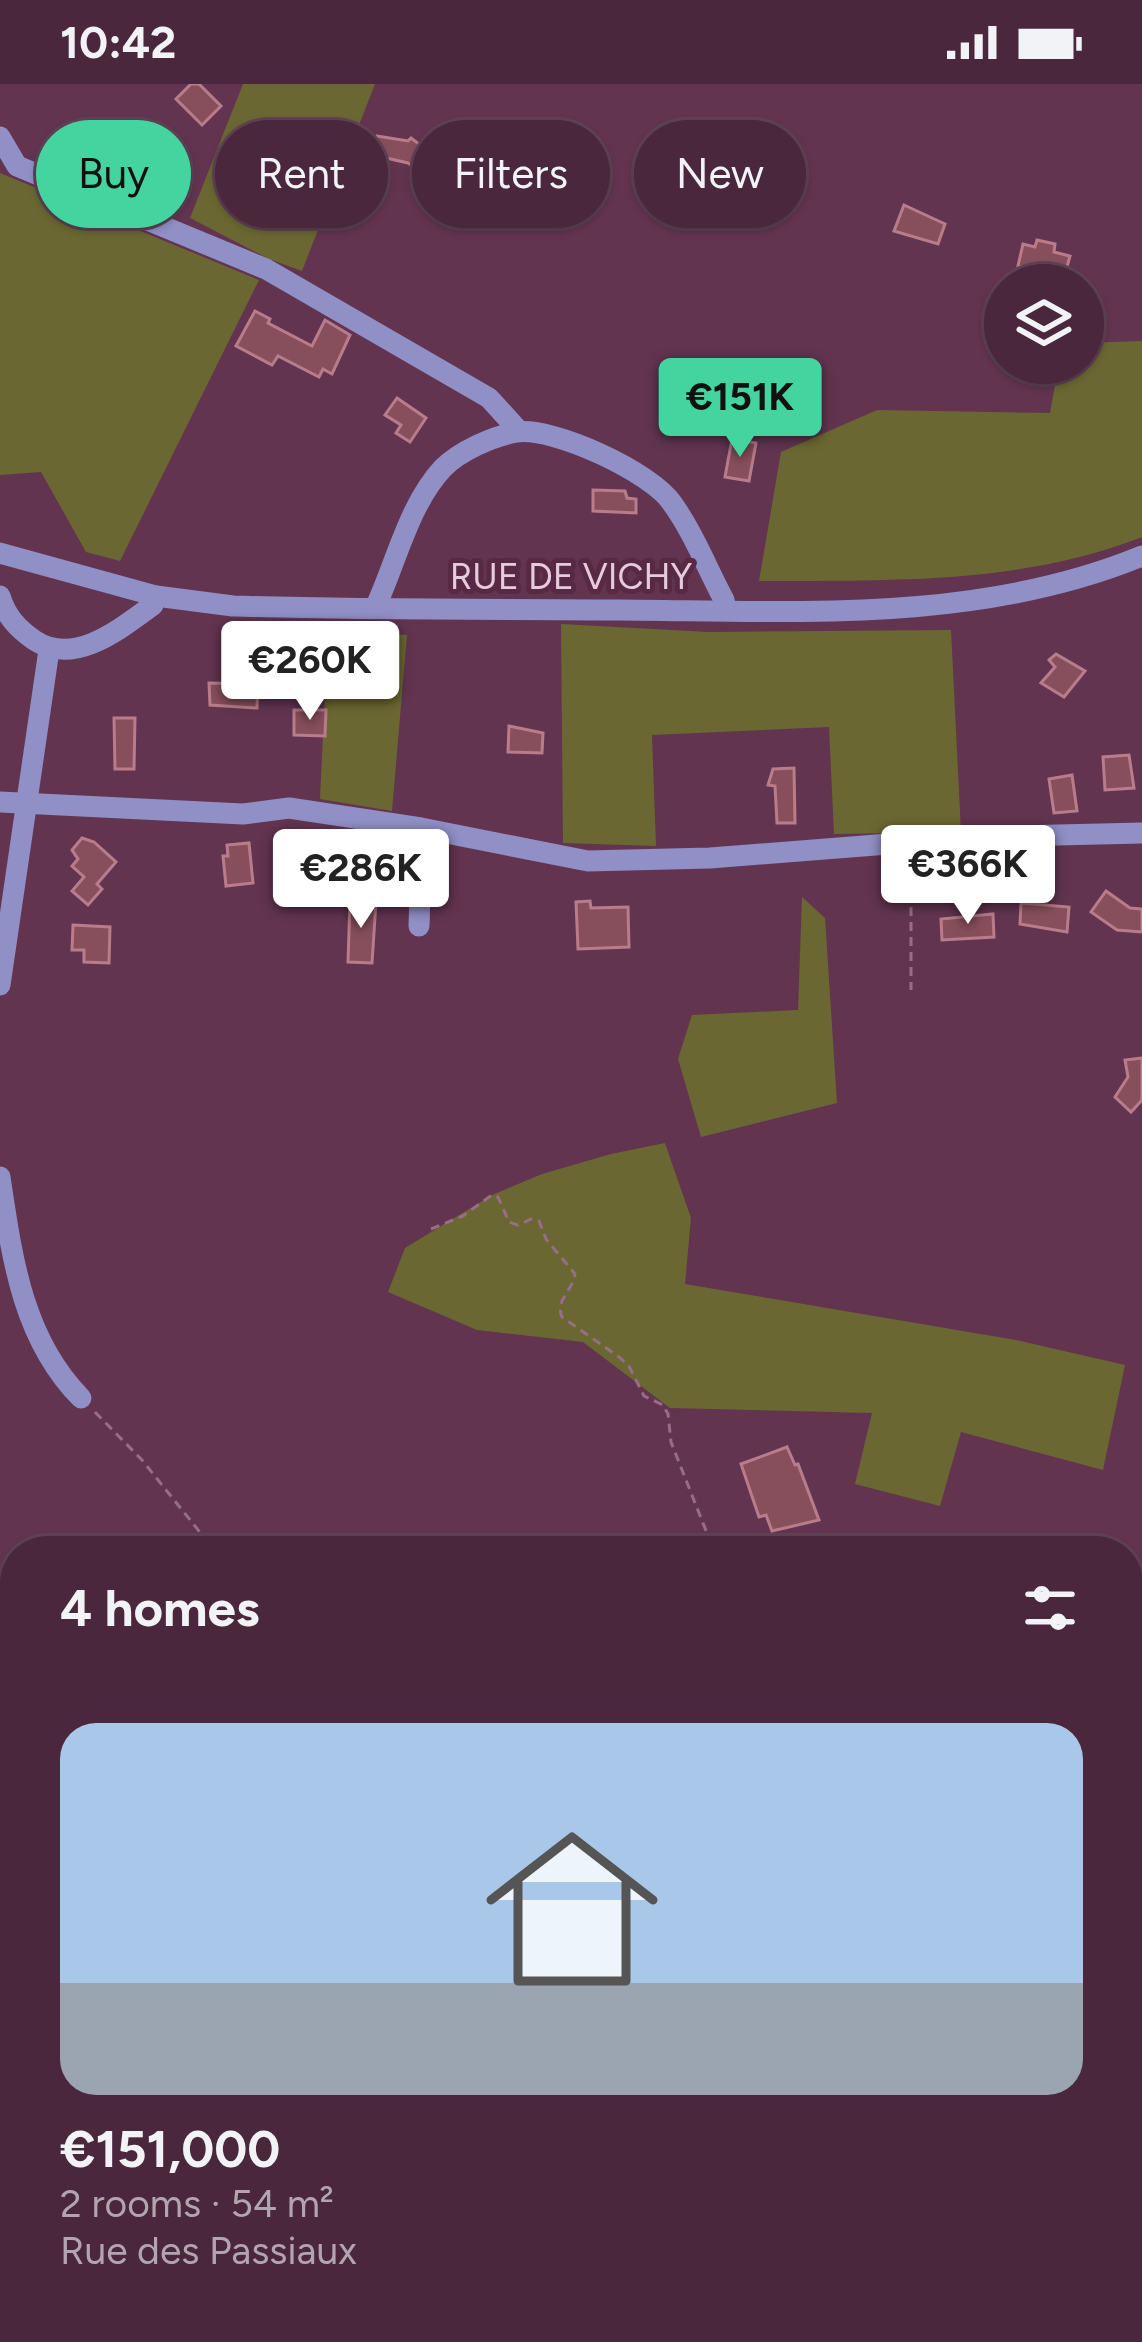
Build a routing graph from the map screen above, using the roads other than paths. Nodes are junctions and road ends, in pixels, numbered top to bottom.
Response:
1 (0, 137) edge
2 (519, 431) junction
3 (0, 553) edge
4 (1142, 556) edge
5 (0, 596) edge
6 (156, 596) junction
7 (375, 608) junction
8 (726, 610) junction
9 (49, 650) junction
10 (0, 802) edge
11 (25, 803) junction
12 (422, 830) junction
13 (1142, 832) edge
14 (419, 926) dead end
15 (0, 985) edge
16 (0, 1177) edge
17 (81, 1398) road end

1 - 2 street
2 - 7 street
2 - 8 street
3 - 6 street, RUE DE VICHY
4 - 8 street, RUE DE VICHY
5 - 9 street
6 - 7 street, RUE DE VICHY
6 - 9 street
7 - 8 street, RUE DE VICHY
9 - 11 street
10 - 11 street
11 - 12 street
11 - 15 street
12 - 13 street
12 - 14 street
16 - 17 street

